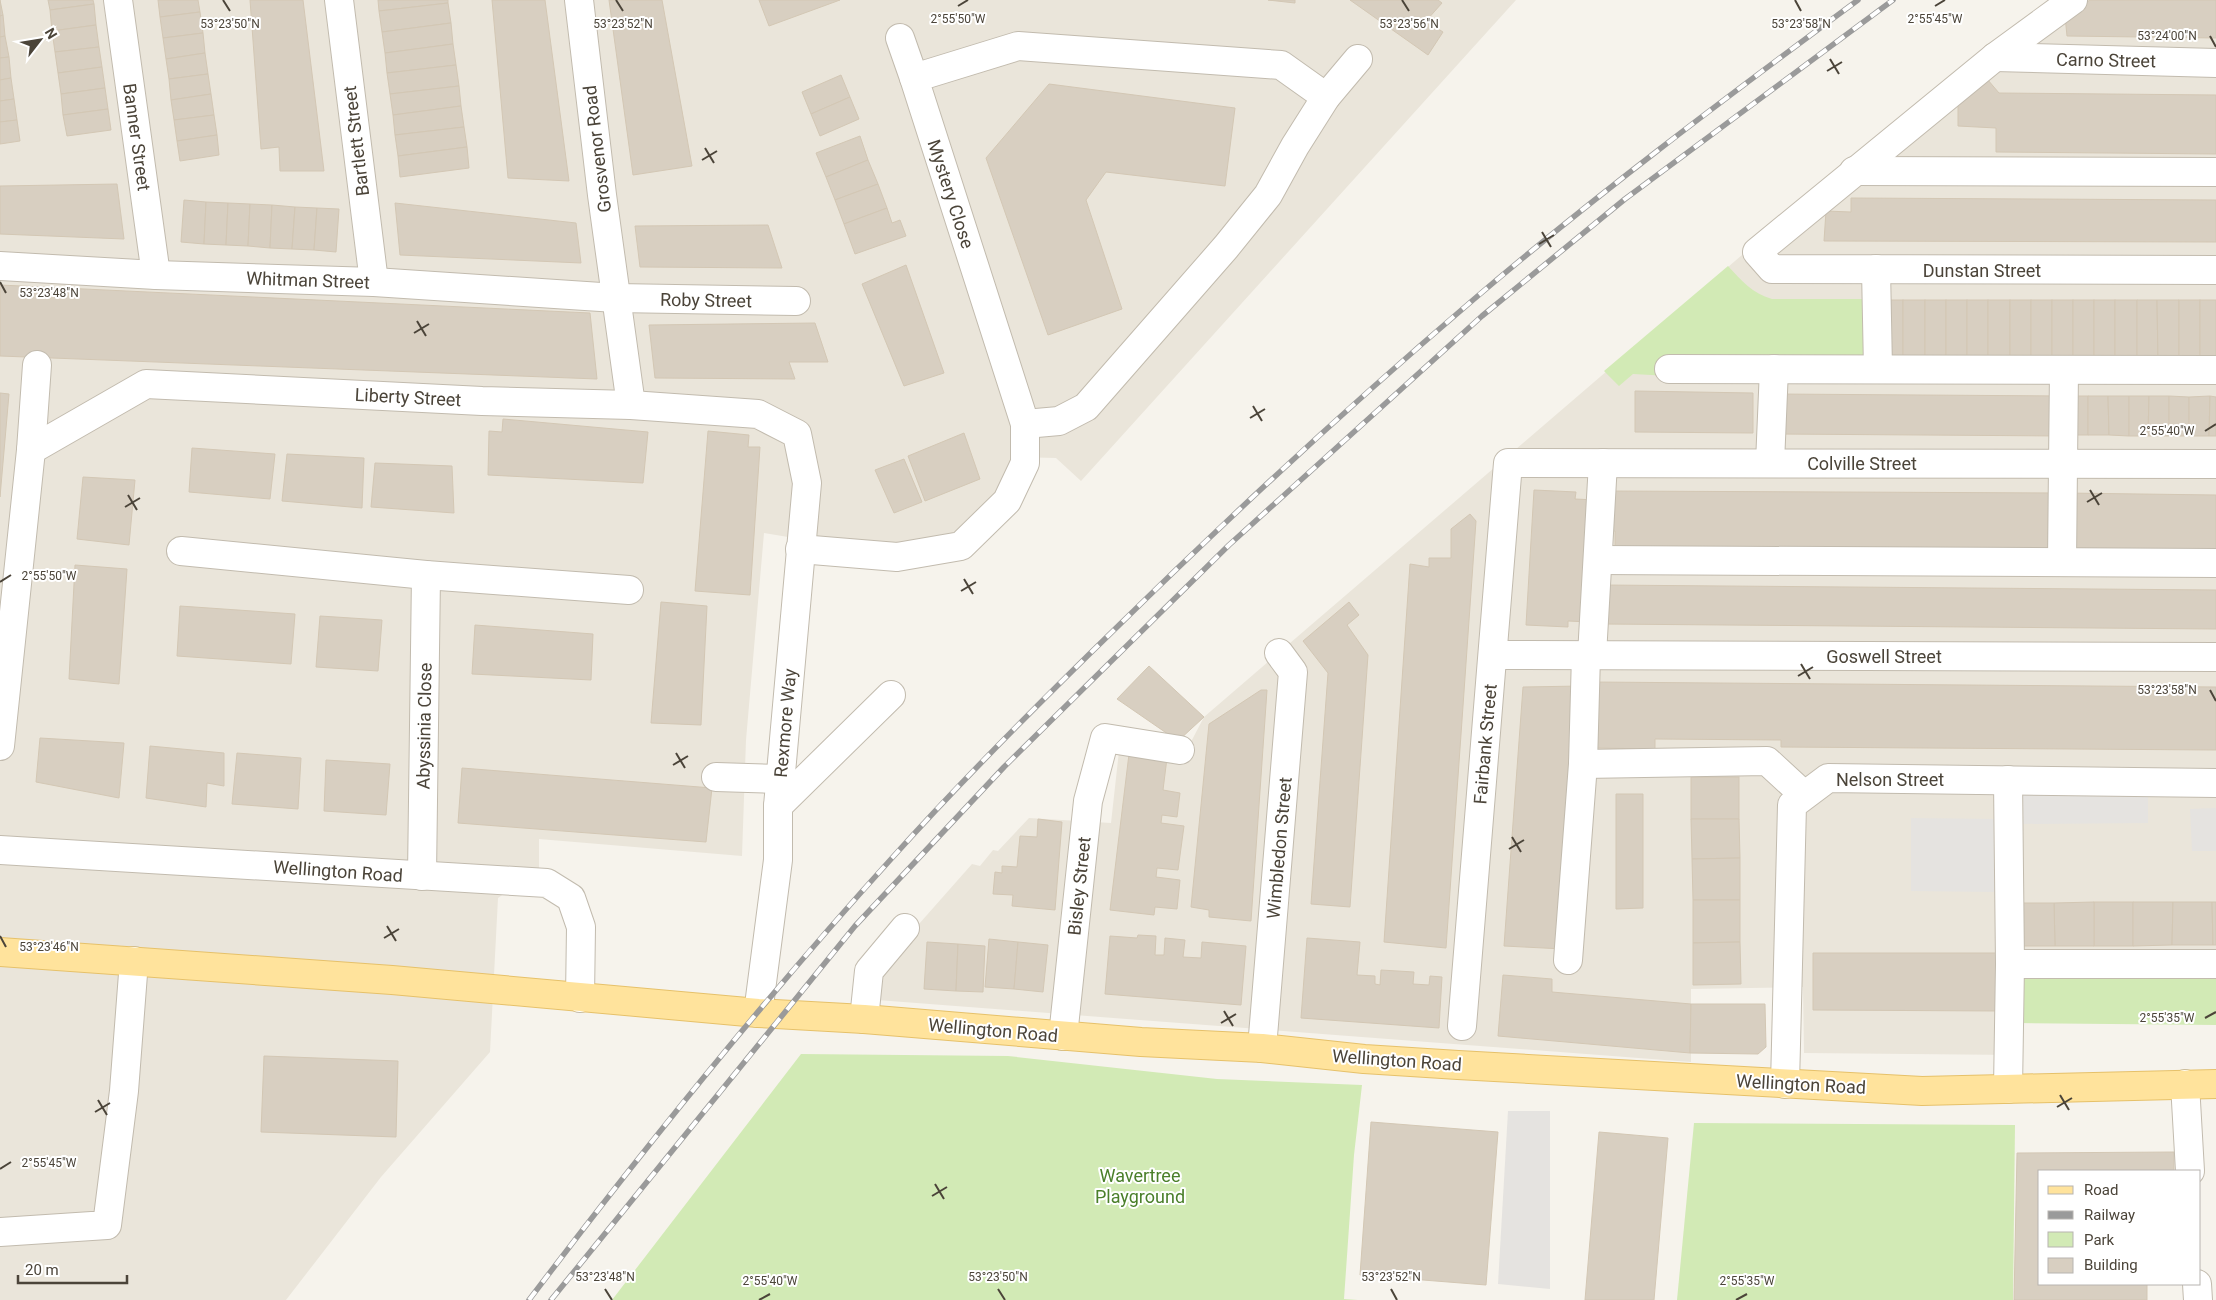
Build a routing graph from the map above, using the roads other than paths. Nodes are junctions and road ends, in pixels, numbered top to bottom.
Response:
1 (118, 0) edge
2 (340, 0) edge
3 (579, 0) edge
4 (2073, 0) edge
5 (900, 38) dead end
6 (1995, 57) junction
7 (1358, 59) dead end
8 (2216, 63) edge
9 (914, 78) junction
10 (1326, 96) junction
11 (1854, 171) junction
12 (2216, 172) edge
13 (0, 266) edge
14 (1876, 269) junction
15 (2216, 270) edge
16 (156, 275) junction
17 (374, 282) junction
18 (616, 298) junction
19 (796, 301) dead end
20 (37, 365) dead end
21 (1668, 369) dead end
22 (1774, 369) junction
23 (1878, 369) junction
24 (2064, 370) junction
25 (2216, 370) edge
26 (632, 405) junction
27 (1026, 424) junction
28 (797, 434) joint
29 (31, 450) junction
30 (1508, 463) joint
31 (1603, 463) junction
32 (1770, 463) junction
33 (2065, 463) junction
34 (2216, 464) edge
35 (800, 549) junction
36 (181, 551) dead end
37 (1598, 560) junction
38 (2062, 562) junction
39 (2216, 563) edge
40 (426, 575) junction
41 (629, 590) dead end
42 (1279, 653) dead end
43 (1492, 655) junction
44 (1589, 655) junction
45 (2216, 657) edge
46 (891, 695) dead end
47 (0, 746) edge
48 (1180, 750) dead end
49 (1589, 764) junction
50 (716, 777) dead end
51 (781, 779) junction
52 (2008, 780) junction
53 (2216, 783) edge
54 (1804, 795) junction
55 (778, 806) junction
56 (0, 850) edge
57 (422, 876) junction
58 (905, 928) dead end
59 (0, 952) edge
60 (1568, 960) dead end
61 (134, 961) junction
62 (2010, 964) junction
63 (2216, 964) edge
64 (580, 998) junction
65 (758, 1013) junction
66 (864, 1018) junction
67 (1462, 1026) dead end
68 (1063, 1036) junction
69 (1262, 1048) junction
70 (1785, 1084) junction
71 (2185, 1084) junction
72 (2216, 1084) edge
73 (2008, 1089) junction
74 (2190, 1170) edge
75 (0, 1232) edge
76 (2197, 1285) edge
77 (2198, 1300) edge

1 - 16 street, Banner Street
2 - 17 street, Bartlett Street
3 - 18 street, Grosvenor Road
4 - 6 street
5 - 9 street, Mystery Close
6 - 8 street, Carno Street
6 - 11 street
7 - 10 street
9 - 10 street
9 - 27 street, Mystery Close
10 - 27 street
11 - 12 street
11 - 14 street, Dunstan Street
13 - 16 street, Whitman Street
14 - 15 street, Dunstan Street
14 - 23 street
16 - 17 street, Whitman Street
17 - 18 street, Whitman Street
18 - 19 street, Roby Street
18 - 26 street, Grosvenor Road
20 - 29 street
21 - 22 street
22 - 23 street
22 - 32 street
23 - 24 street
24 - 25 street
24 - 33 street
26 - 28 street, Liberty Street
26 - 29 street, Liberty Street
27 - 35 street, Mystery Close
28 - 35 street, Rexmore Way
29 - 47 street
30 - 31 street, Colville Street
30 - 43 street, Fairbank Street
31 - 32 street, Colville Street
31 - 37 street
32 - 33 street, Colville Street
33 - 34 street, Colville Street
33 - 38 street
35 - 51 street, Rexmore Way
36 - 40 street
37 - 38 street
37 - 44 street
38 - 39 street
40 - 41 street
40 - 57 street, Abyssinia Close
42 - 69 street, Wimbledon Street
43 - 44 street, Goswell Street
43 - 67 street, Fairbank Street
44 - 45 street, Goswell Street
44 - 49 street
46 - 55 street
48 - 68 street, Bisley Street
49 - 54 street
49 - 60 street
50 - 51 street
51 - 55 street, Rexmore Way
52 - 53 street, Nelson Street
52 - 54 street, Nelson Street
52 - 62 street
54 - 70 street, Nelson Street
55 - 65 street, Rexmore Way
56 - 57 street, Wellington Road
57 - 64 street, Wellington Road
58 - 66 street
59 - 61 main road, Wellington Road
61 - 64 main road, Wellington Road
61 - 75 street
62 - 63 street
62 - 73 street
64 - 65 main road, Wellington Road
65 - 66 main road, Wellington Road
66 - 68 main road, Wellington Road
68 - 69 main road, Wellington Road
69 - 70 main road, Wellington Road
70 - 73 main road, Wellington Road
71 - 72 main road, Wellington Road
71 - 73 main road, Wellington Road
71 - 74 street
76 - 77 street

